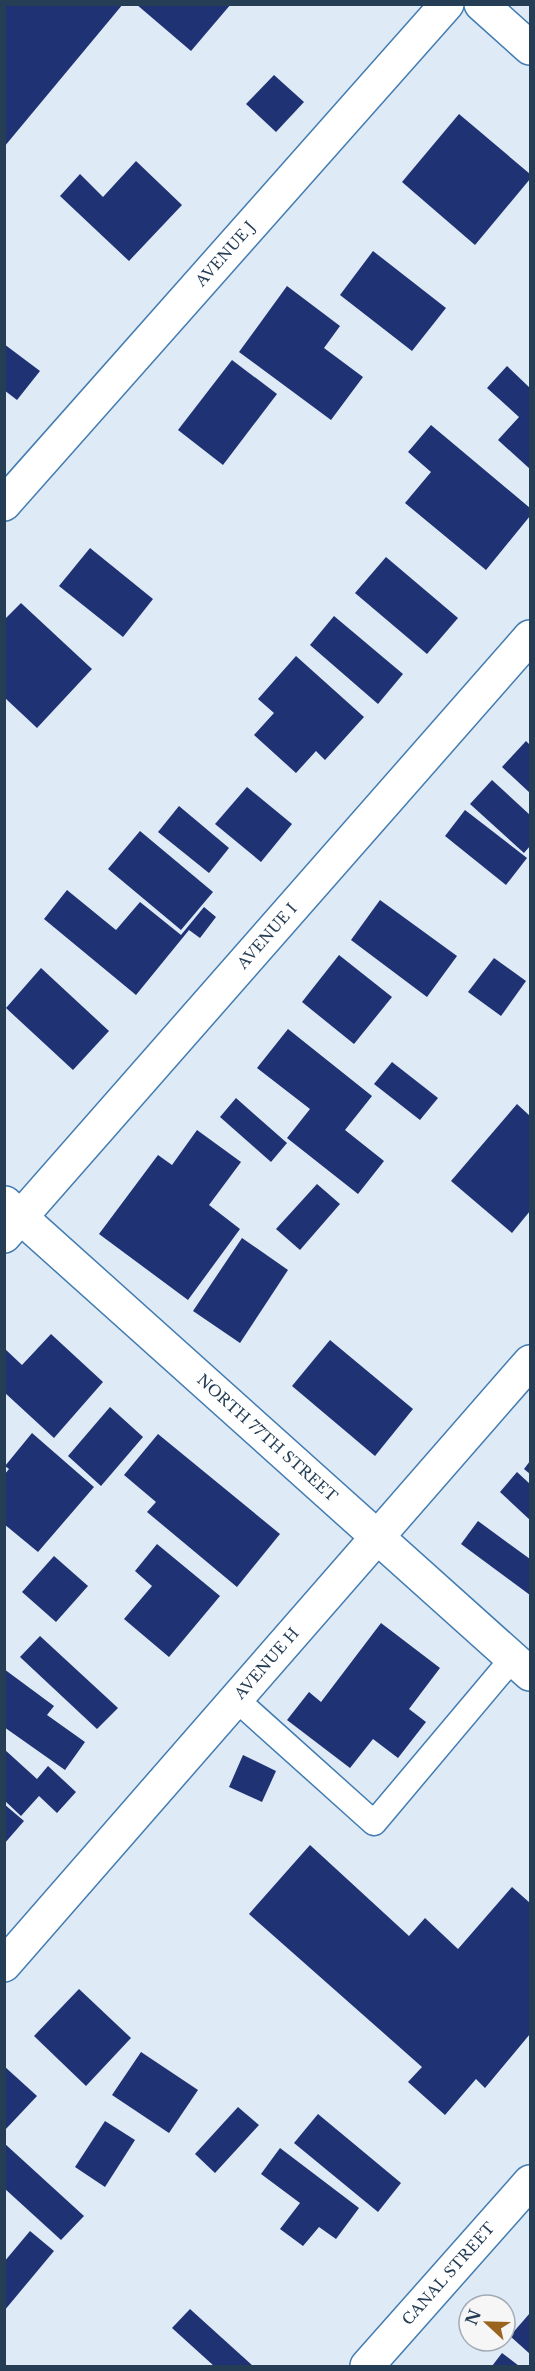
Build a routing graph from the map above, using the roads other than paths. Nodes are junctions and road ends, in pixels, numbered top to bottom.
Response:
1 (447, 4) edge
2 (481, 4) edge
3 (531, 48) edge
4 (4, 504) edge
5 (531, 637) edge
6 (10, 1219) edge
7 (531, 1362) edge
8 (376, 1537) junction
9 (521, 1666) edge
10 (237, 1700) junction
11 (4, 1965) edge
12 (531, 2182) edge
13 (367, 2367) edge

1 - 4 street, AVENUE J
2 - 3 street
5 - 6 street, AVENUE I
6 - 8 street, NORTH 77TH STREET
7 - 8 street, AVENUE H
8 - 9 street, NORTH 77TH STREET
8 - 10 street, AVENUE H
9 - 10 lane
10 - 11 street, AVENUE H
12 - 13 street, CANAL STREET

